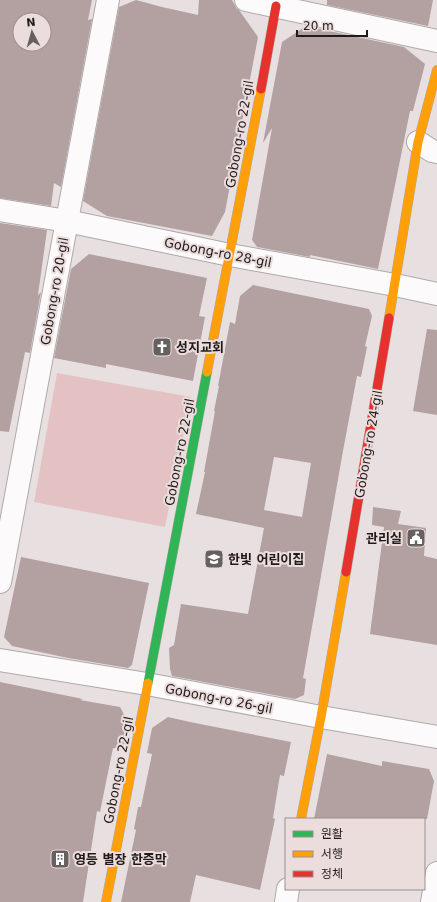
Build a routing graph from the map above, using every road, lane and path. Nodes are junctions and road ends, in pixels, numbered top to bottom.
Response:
1 (108, 0) edge
2 (246, 0) edge
3 (276, 6) junction
4 (437, 41) edge
5 (437, 70) edge
6 (428, 147) edge
7 (0, 210) edge
8 (67, 221) junction
9 (230, 256) junction
10 (395, 285) junction
11 (437, 294) edge
12 (0, 582) edge
13 (0, 660) edge
14 (147, 684) junction
15 (320, 717) junction
16 (437, 737) edge
17 (301, 818) edge
18 (437, 873) edge
19 (288, 890) edge
20 (106, 902) edge
21 (286, 902) edge
22 (432, 902) edge

1 - 8 street, Gobong-ro 20-gil
2 - 3 street
3 - 4 street
3 - 9 street, Gobong-ro 22-gil
5 - 6 street, Gobong-ro 24-gil
6 - 10 street, Gobong-ro 24-gil
7 - 8 street, Gobong-ro 28-gil
8 - 9 street, Gobong-ro 28-gil
8 - 12 street, Gobong-ro 20-gil
9 - 10 street, Gobong-ro 28-gil
9 - 14 street, Gobong-ro 22-gil
10 - 11 street, Gobong-ro 28-gil
10 - 15 street, Gobong-ro 24-gil
13 - 14 street, Gobong-ro 26-gil
14 - 15 street, Gobong-ro 26-gil
14 - 20 street, Gobong-ro 22-gil
15 - 16 street, Gobong-ro 26-gil
15 - 17 street, Gobong-ro 24-gil
18 - 22 street
19 - 21 street

